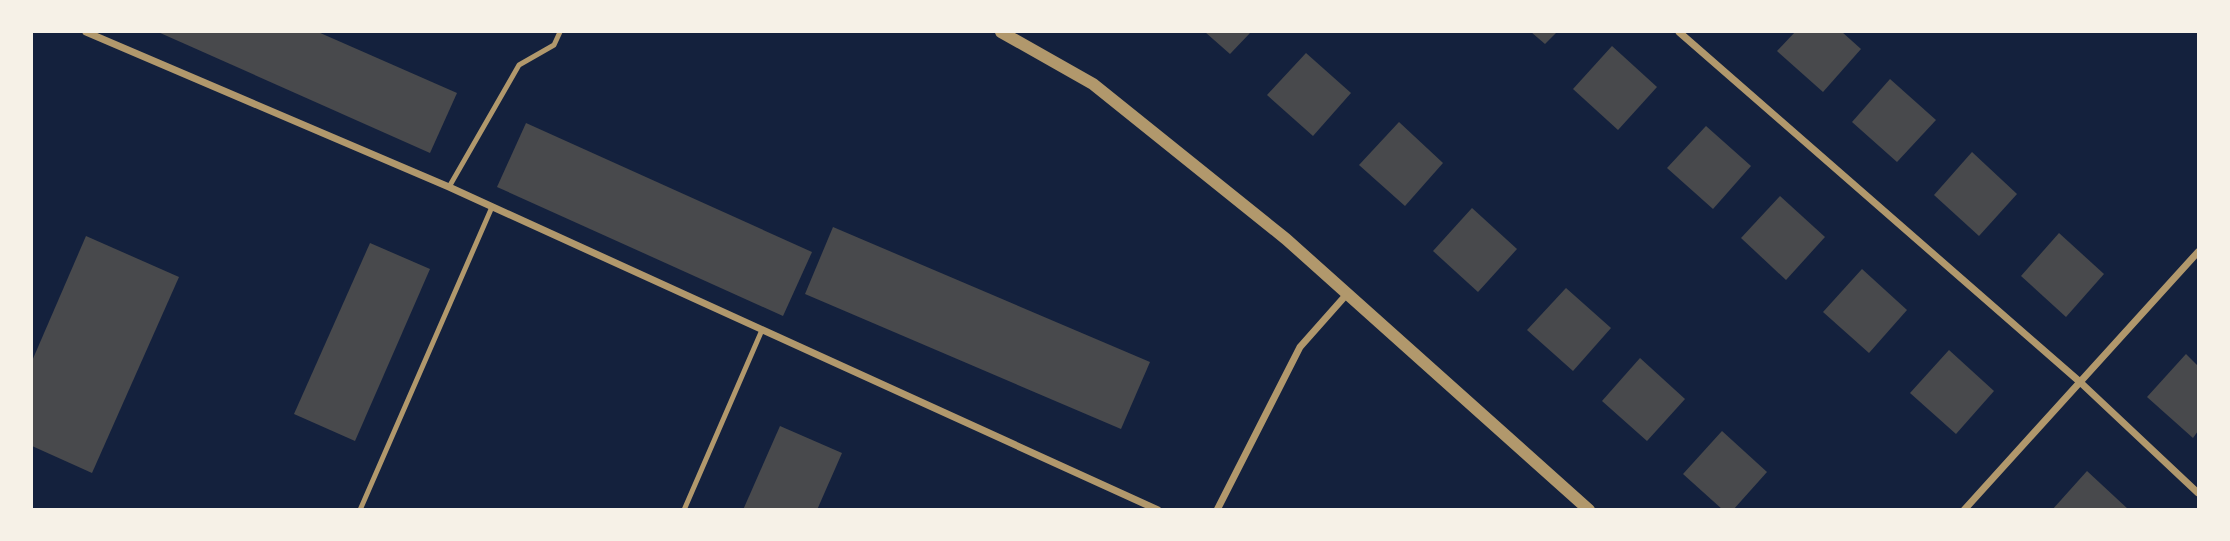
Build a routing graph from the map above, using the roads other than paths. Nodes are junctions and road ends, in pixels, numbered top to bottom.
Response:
1 (86, 32) edge
2 (560, 32) edge
3 (1000, 32) edge
4 (1679, 32) edge
5 (449, 187) junction
6 (492, 207) junction
7 (2199, 252) edge
8 (1348, 294) junction
9 (762, 330) junction
10 (2080, 382) junction
11 (2199, 493) edge
12 (360, 509) edge
13 (684, 509) edge
14 (1158, 509) edge
15 (1217, 509) edge
16 (1589, 509) edge
17 (1964, 509) edge

1 - 5 street
2 - 5 lane
3 - 8 street
4 - 10 street
5 - 6 street
6 - 9 street
6 - 12 lane
7 - 10 street
8 - 15 street
8 - 16 street
9 - 13 lane
9 - 14 street
10 - 11 street
10 - 17 street

